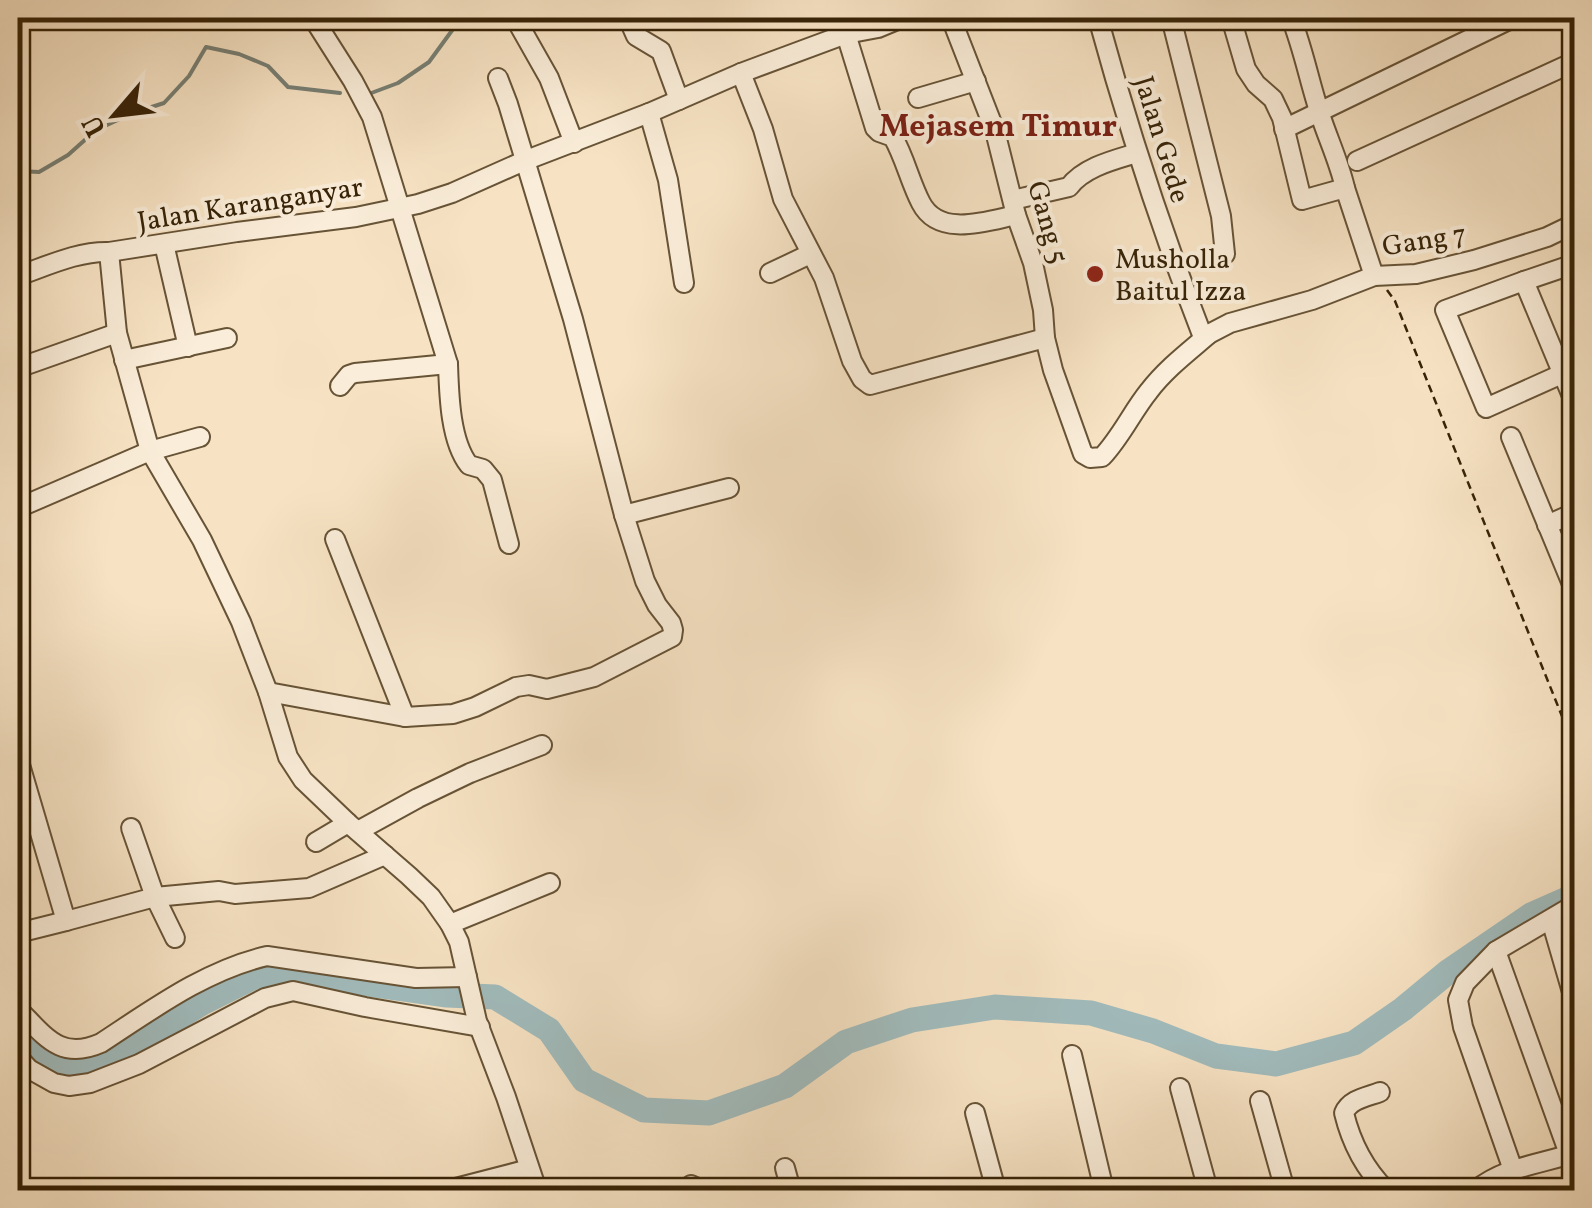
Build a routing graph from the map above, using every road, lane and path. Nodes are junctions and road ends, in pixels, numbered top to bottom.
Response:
1 (20, 18) edge
2 (38, 18) edge
3 (312, 18) edge
4 (515, 18) edge
5 (628, 18) edge
6 (902, 18) edge
7 (950, 18) edge
8 (1098, 18) edge
9 (1171, 18) edge
10 (1230, 18) edge
11 (1513, 18) edge
12 (1300, 20) edge
13 (846, 34) junction
14 (1574, 62) edge
15 (741, 73) junction
16 (498, 78) dead end
17 (976, 81) junction
18 (918, 98) dead end
19 (678, 100) junction
20 (649, 113) junction
21 (1320, 113) junction
22 (1284, 128) junction
23 (574, 143) junction
24 (1138, 153) junction
25 (1358, 160) dead end
26 (524, 161) junction
27 (1345, 188) junction
28 (401, 207) junction
29 (1014, 208) junction
30 (1574, 224) edge
31 (164, 244) junction
32 (109, 252) junction
33 (810, 254) junction
34 (1225, 254) dead end
35 (1574, 264) edge
36 (770, 273) dead end
37 (18, 276) edge
38 (1376, 276) junction
39 (1524, 281) junction
40 (684, 283) dead end
41 (117, 333) junction
42 (1204, 334) junction
43 (227, 338) dead end
44 (1045, 338) junction
45 (188, 347) junction
46 (124, 360) junction
47 (448, 364) junction
48 (18, 368) edge
49 (1564, 374) junction
50 (340, 386) dead end
51 (1574, 401) edge
52 (200, 437) dead end
53 (1511, 437) dead end
54 (150, 452) junction
55 (729, 488) dead end
56 (18, 508) edge
57 (1574, 513) edge
58 (624, 515) junction
59 (1547, 526) junction
60 (335, 539) dead end
61 (509, 544) dead end
62 (1574, 588) edge
63 (268, 692) junction
64 (405, 717) junction
65 (542, 744) dead end
66 (1574, 746) edge
67 (18, 758) edge
68 (353, 827) junction
69 (131, 828) dead end
70 (316, 842) dead end
71 (385, 855) junction
72 (550, 883) dead end
73 (155, 898) junction
74 (1574, 905) edge
75 (1551, 920) junction
76 (66, 921) junction
77 (450, 924) junction
78 (18, 933) edge
79 (175, 938) dead end
80 (1496, 951) junction
81 (467, 980) junction
82 (1574, 999) edge
83 (18, 1008) edge
84 (478, 1024) junction
85 (1072, 1055) dead end
86 (18, 1058) edge
87 (1180, 1088) dead end
88 (1380, 1092) dead end
89 (1260, 1101) dead end
90 (975, 1114) dead end
91 (1572, 1154) edge
92 (529, 1168) junction
93 (785, 1168) dead end
94 (1513, 1170) junction
95 (448, 1190) edge
96 (537, 1190) edge
97 (791, 1190) edge
98 (996, 1190) edge
99 (1104, 1190) edge
100 (1208, 1190) edge
101 (1285, 1190) edge
102 (1386, 1190) edge
103 (1476, 1190) edge

1 - 2 street
3 - 28 street
4 - 23 street
5 - 19 street
6 - 13 street, Jalan Karanganyar
7 - 17 street, Gang 5
8 - 24 street, Jalan Gede
9 - 34 street
10 - 22 street
11 - 21 street
12 - 21 street, Gang 7
13 - 15 street, Jalan Karanganyar
13 - 29 street
14 - 25 street
15 - 19 street, Jalan Karanganyar
15 - 33 street
16 - 26 street
17 - 18 street
17 - 29 street, Gang 5
19 - 20 street, Jalan Karanganyar
20 - 23 street, Jalan Karanganyar
20 - 40 street
21 - 22 street
21 - 27 street, Gang 7
22 - 27 street
23 - 26 street, Jalan Karanganyar
24 - 29 street
24 - 42 street, Jalan Gede
26 - 28 street, Jalan Karanganyar
26 - 58 street
27 - 38 street, Gang 7
28 - 31 street, Jalan Karanganyar
28 - 47 street
29 - 44 street, Gang 5
30 - 38 street, Gang 7
31 - 32 street, Jalan Karanganyar
31 - 45 street
32 - 37 street
32 - 41 street, Jalan Karanganyar
33 - 36 street
33 - 44 street
35 - 39 street
38 - 42 street
38 - 66 path
39 - 49 street
39 - 49 street
41 - 46 street, Jalan Karanganyar
41 - 48 street
42 - 44 street, Gang 5
43 - 45 street
45 - 46 street
46 - 54 street, Jalan Karanganyar
47 - 50 street
47 - 61 street
49 - 51 street
52 - 54 street
53 - 59 street
54 - 56 street
54 - 63 street, Jalan Karanganyar
55 - 58 street
57 - 59 street
58 - 64 street
59 - 62 street
60 - 64 street
63 - 64 street
63 - 68 street, Jalan Karanganyar
65 - 68 street
67 - 76 street
68 - 70 street
68 - 71 street, Jalan Karanganyar
69 - 73 street
71 - 73 street
71 - 77 street, Jalan Karanganyar
72 - 77 street
73 - 76 street
73 - 79 street
74 - 75 street
75 - 80 street
75 - 82 street
76 - 78 street
77 - 81 street, Jalan Karanganyar
80 - 91 street
80 - 94 street
81 - 83 street
81 - 84 street, Jalan Karanganyar
84 - 86 street
84 - 92 street, Jalan Karanganyar
85 - 99 street
87 - 100 street
88 - 102 street
89 - 101 street
90 - 98 street
91 - 94 street
92 - 95 street
92 - 96 street, Jalan Karanganyar
93 - 97 street
94 - 103 street

